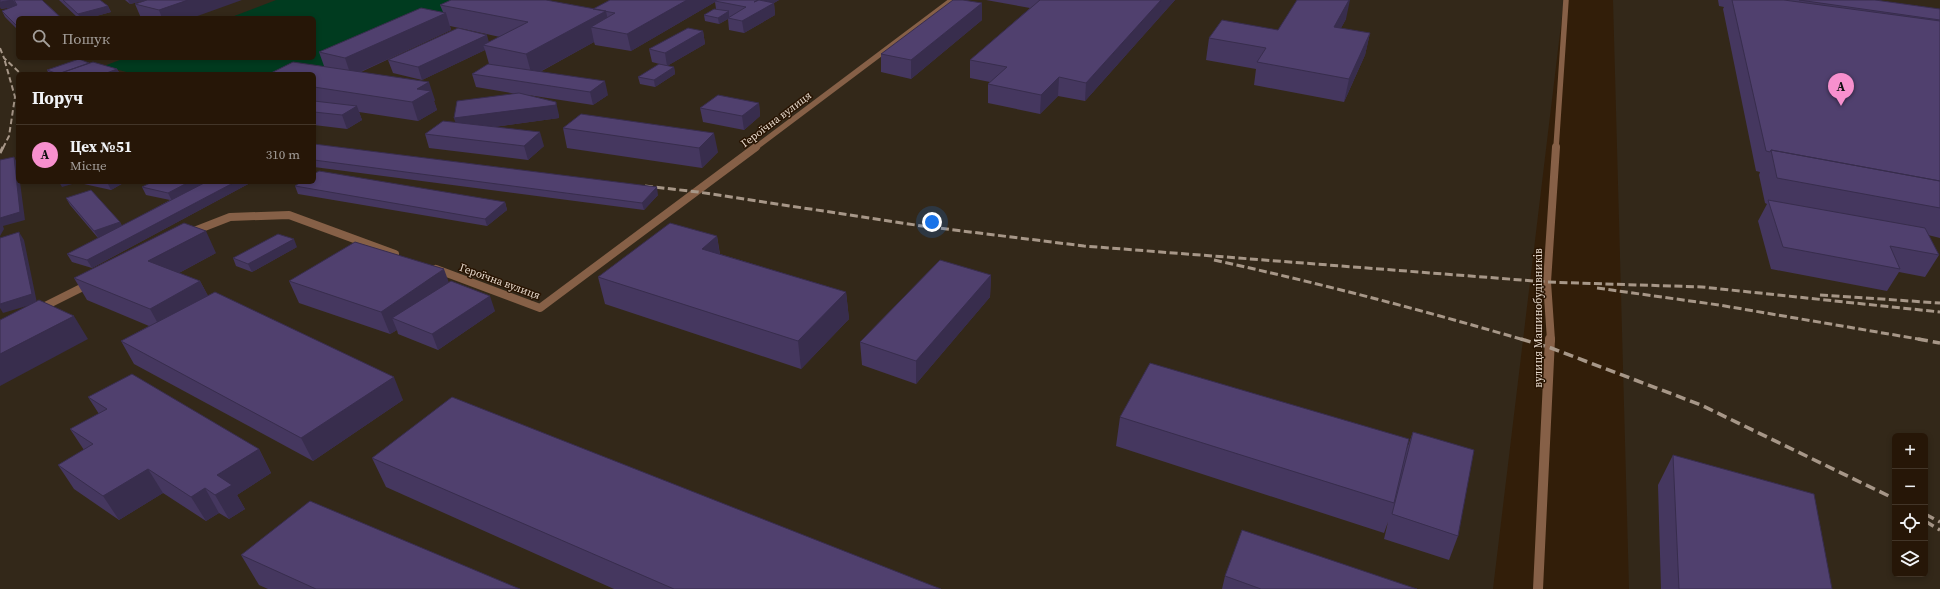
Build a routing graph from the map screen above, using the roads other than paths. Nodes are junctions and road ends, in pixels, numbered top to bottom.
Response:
1 (952, 0) edge
2 (1566, 0) edge
3 (183, 236) edge
4 (400, 256) edge
5 (429, 267) edge
6 (99, 279) edge
7 (35, 312) edge
8 (1538, 589) edge

1 - 5 street, Героїчна вулиця
2 - 8 street, вулиця Машинобудівників
3 - 4 street
6 - 7 street

